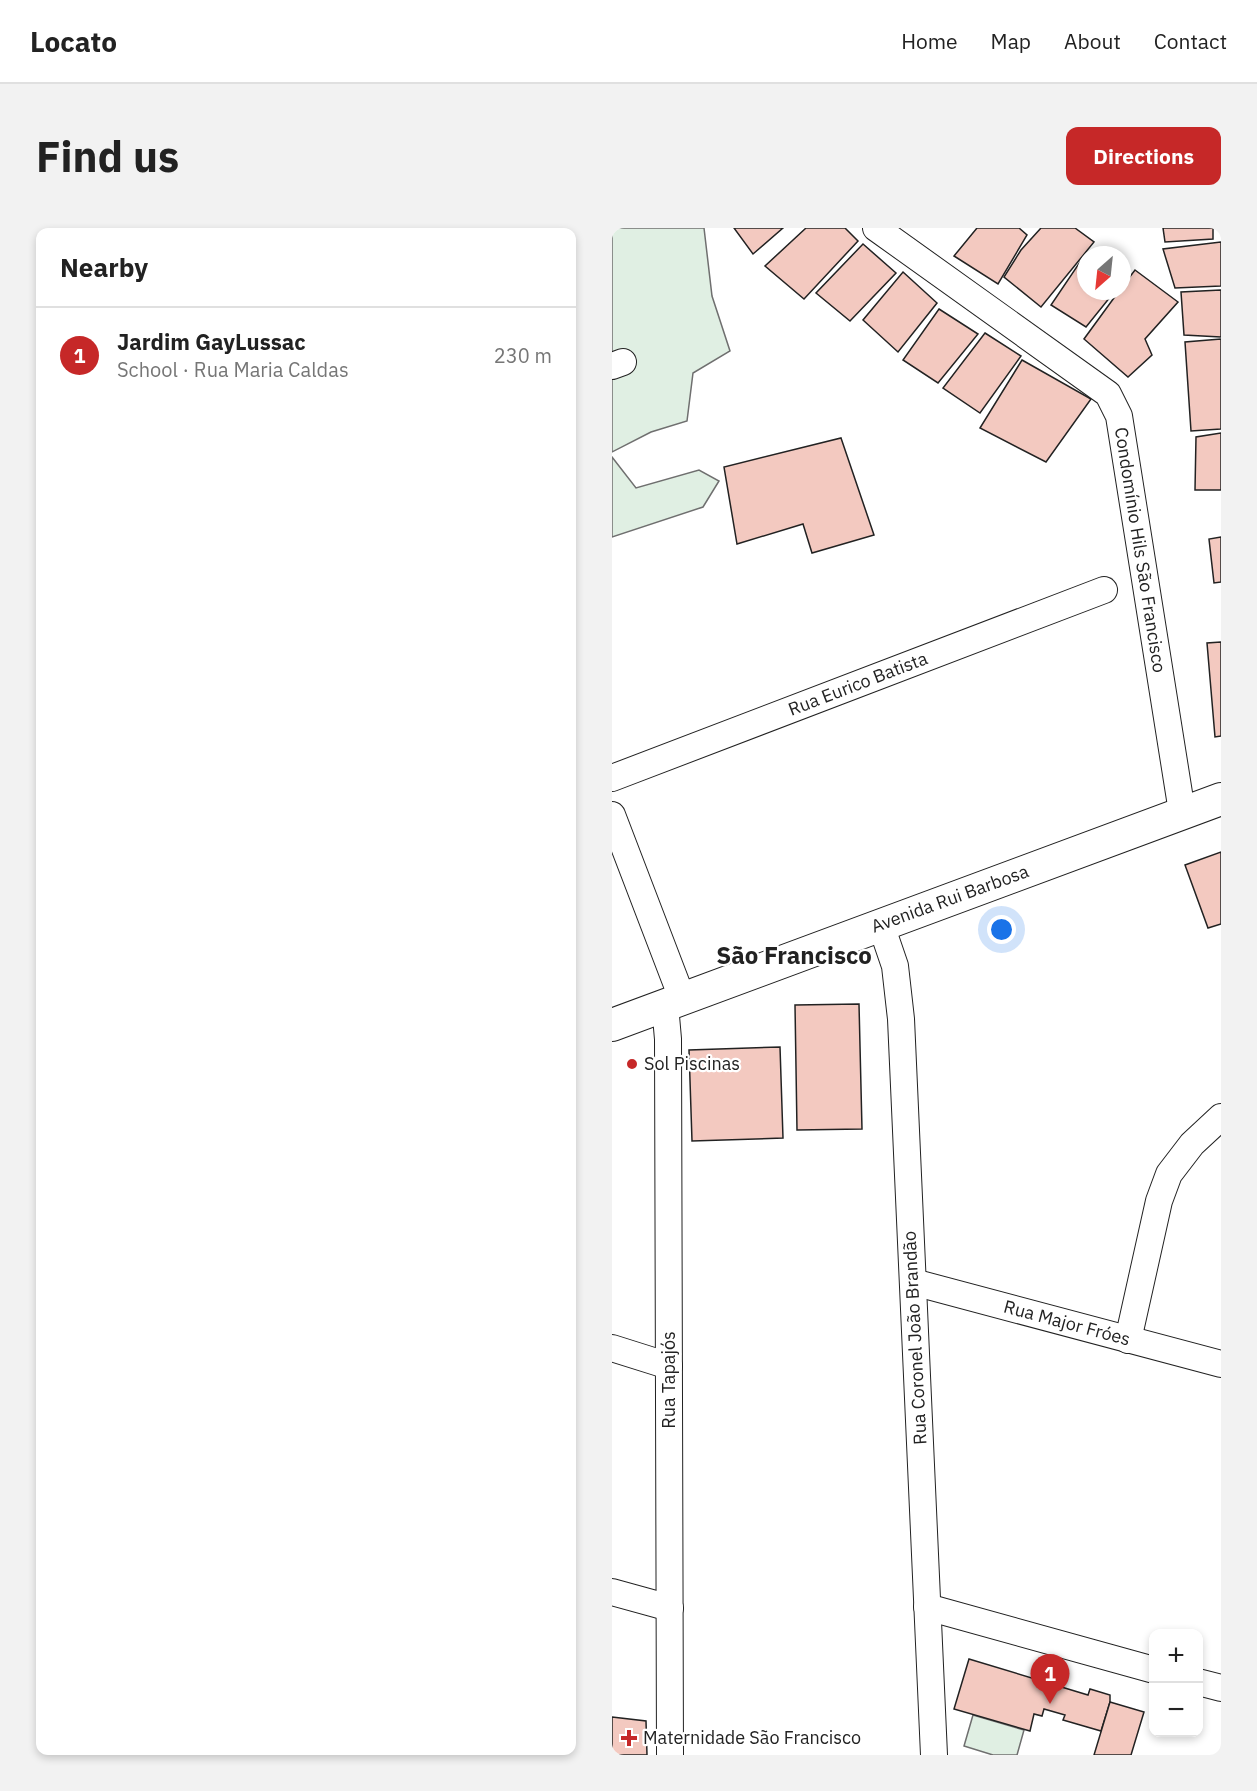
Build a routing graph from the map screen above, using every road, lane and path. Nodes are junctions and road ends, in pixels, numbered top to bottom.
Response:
1 (876, 228) edge
2 (1104, 590) dead end
3 (612, 778) edge
4 (1221, 799) edge
5 (1182, 812) junction
6 (612, 815) edge
7 (881, 925) junction
8 (673, 1002) junction
9 (612, 1024) edge
10 (1221, 1118) edge
11 (913, 1282) junction
12 (1128, 1340) junction
13 (612, 1348) edge
14 (1221, 1364) edge
15 (669, 1366) junction
16 (612, 1593) edge
17 (927, 1607) junction
18 (670, 1608) junction
19 (1149, 1669) edge
20 (1202, 1683) edge
21 (1221, 1688) edge
22 (670, 1755) edge
23 (934, 1755) edge

1 - 5 street, Condomínio Hils São Francisco
2 - 3 street, Rua Eurico Batista
4 - 5 main road, Avenida Rui Barbosa
5 - 7 main road, Avenida Rui Barbosa
6 - 8 street, Rua Tapajós
7 - 8 main road, Avenida Rui Barbosa
7 - 11 street, Rua Coronel João Brandão
8 - 9 main road, Avenida Rui Barbosa
8 - 15 street, Rua Tapajós
10 - 12 street
11 - 12 street, Rua Major Fróes
11 - 17 street, Rua Coronel João Brandão
12 - 14 street, Rua Major Fróes
13 - 15 street
15 - 18 street, Rua Tapajós
16 - 18 street
17 - 19 street
17 - 23 street, Rua Coronel João Brandão
18 - 22 street, Rua Tapajós
20 - 21 street

